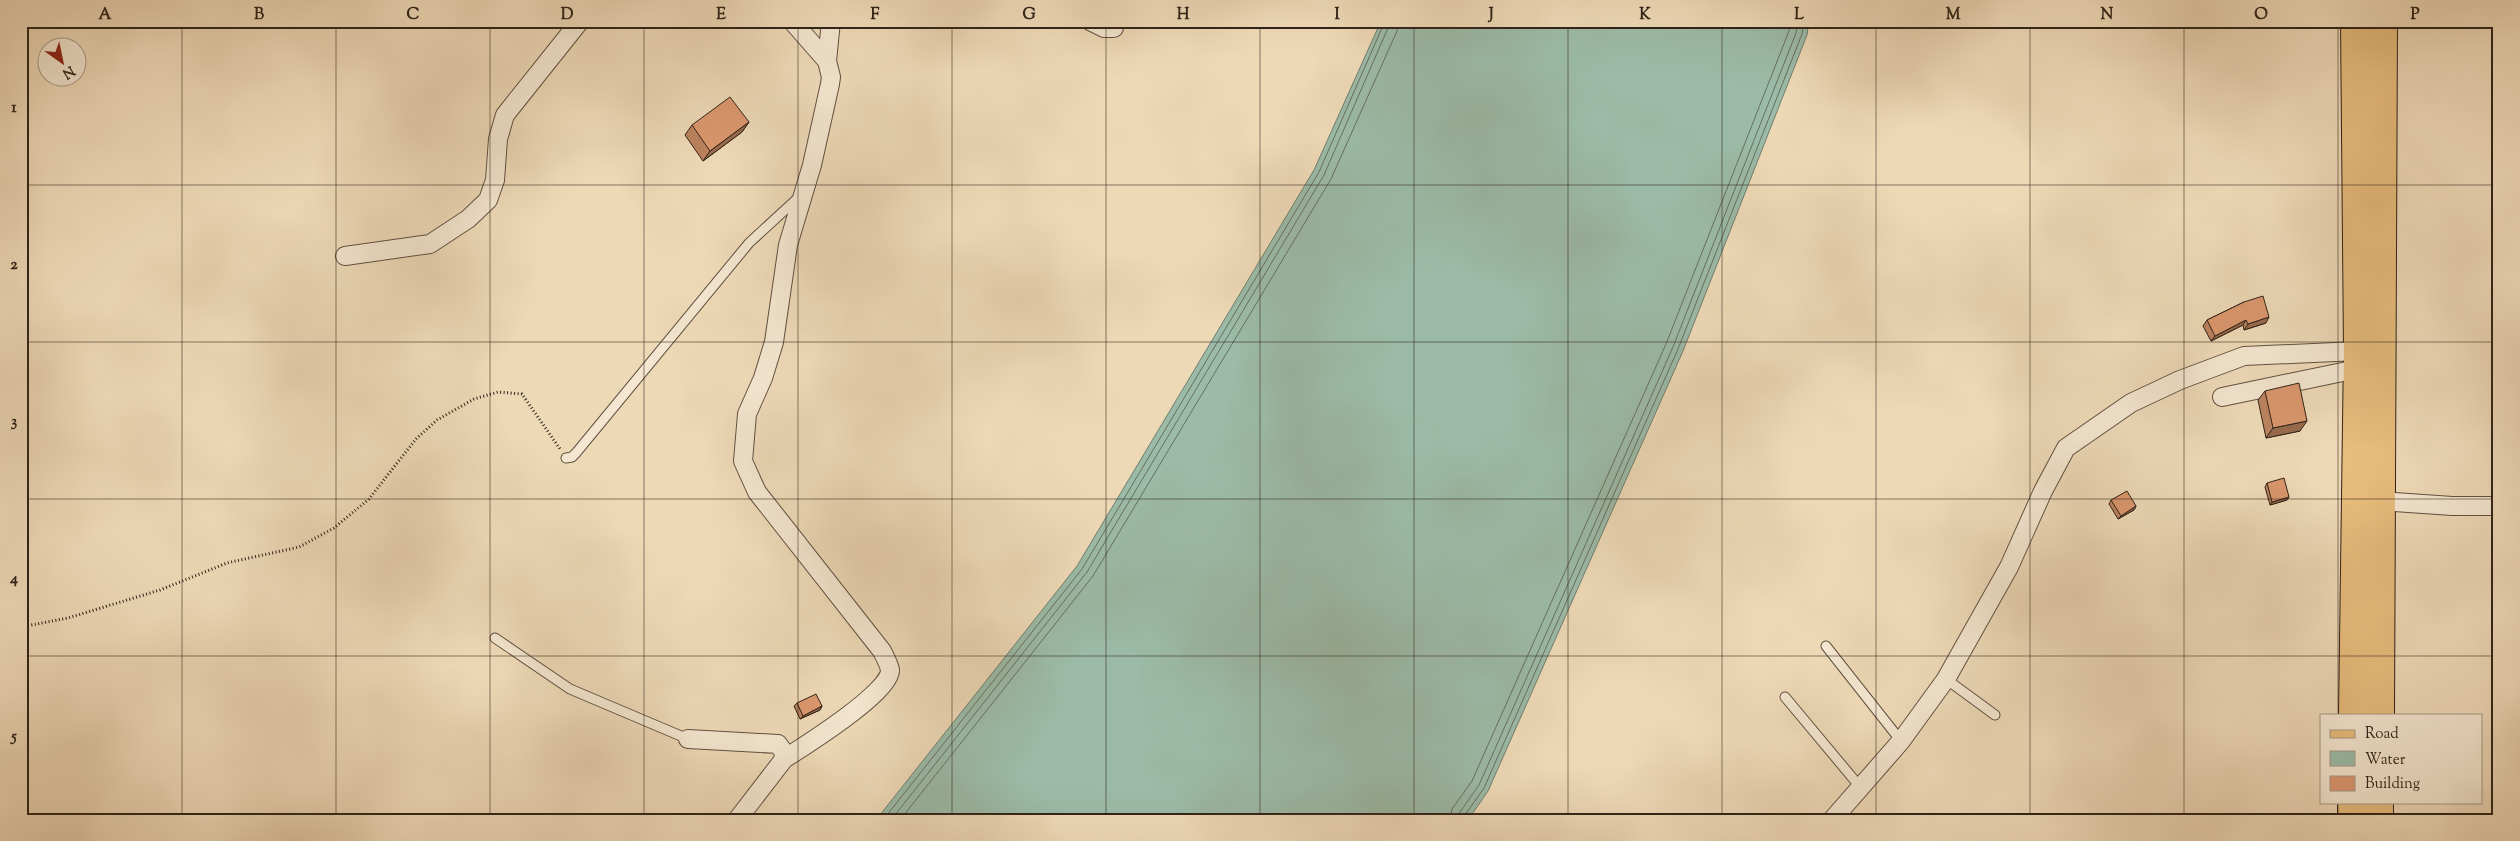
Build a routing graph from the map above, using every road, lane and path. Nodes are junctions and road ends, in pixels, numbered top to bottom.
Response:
1 (580, 21) edge
2 (792, 21) edge
3 (831, 21) edge
4 (1090, 21) edge
5 (2355, 21) edge
6 (2382, 21) edge
7 (1114, 28) dead end
8 (828, 61) junction
9 (804, 192) junction
10 (344, 256) dead end
11 (2366, 360) junction
12 (2222, 397) dead end
13 (566, 458) joint
14 (2380, 501) junction
15 (2499, 506) edge
16 (21, 626) edge
17 (495, 638) dead end
18 (1826, 646) dead end
19 (1946, 680) junction
20 (1785, 697) dead end
21 (2353, 714) edge
22 (2380, 714) edge
23 (1995, 715) dead end
24 (688, 739) joint
25 (1902, 741) junction
26 (784, 759) junction
27 (1861, 788) junction
28 (2352, 804) edge
29 (2379, 804) edge
30 (737, 820) edge
31 (1832, 820) edge
32 (2352, 820) edge
33 (2379, 820) edge

1 - 10 street
2 - 8 street
3 - 8 street
4 - 7 street
5 - 11 main road
6 - 11 main road
8 - 9 street
9 - 13 lane
9 - 26 street
11 - 12 street
11 - 14 main road
11 - 19 street
11 - 21 main road
13 - 16 path
14 - 15 street
14 - 22 main road
17 - 24 lane
18 - 25 lane
19 - 23 lane
19 - 25 street
20 - 27 lane
24 - 26 street
25 - 27 street
26 - 30 street
27 - 31 street
28 - 32 main road
29 - 33 main road

